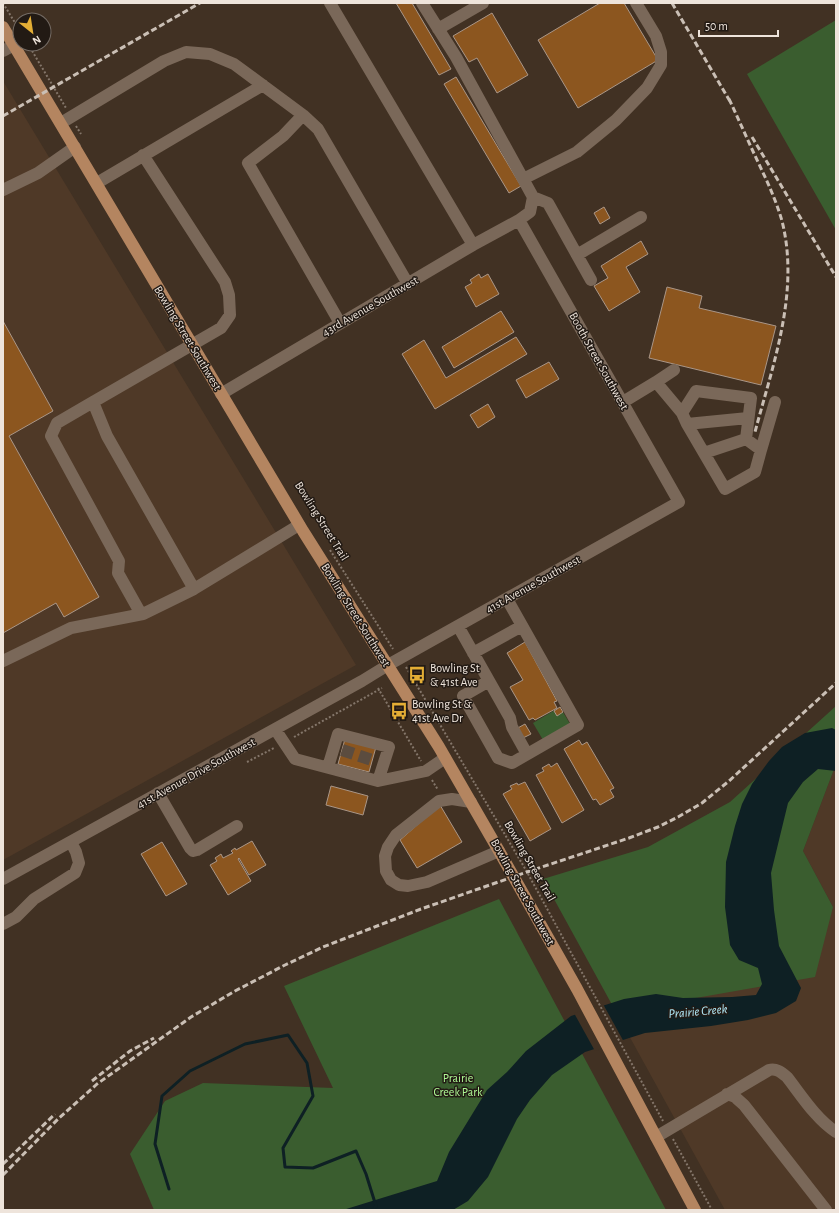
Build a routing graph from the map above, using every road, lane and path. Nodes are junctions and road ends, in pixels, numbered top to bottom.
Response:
1 (3, 3) edge
2 (330, 3) edge
3 (422, 3) edge
4 (483, 3) edge
5 (636, 3) edge
6 (12, 18) edge
7 (3, 27) edge
8 (438, 29) junction
9 (12, 42) edge
10 (12, 46) edge
11 (3, 51) edge
12 (18, 52) edge
13 (33, 52) edge
14 (263, 85) junction
15 (66, 109) dead end
16 (303, 114) junction
17 (61, 123) junction
18 (75, 146) junction
19 (143, 155) junction
20 (523, 179) junction
21 (97, 183) junction
22 (3, 190) edge
23 (533, 196) junction
24 (641, 217) dead end
25 (519, 220) junction
26 (473, 246) junction
27 (577, 255) junction
28 (591, 280) dead end
29 (408, 284) junction
30 (340, 323) junction
31 (192, 345) junction
32 (674, 370) dead end
33 (656, 382) junction
34 (221, 394) junction
35 (93, 402) junction
36 (622, 402) junction
37 (775, 402) dead end
38 (685, 418) junction
39 (748, 418) junction
40 (746, 439) junction
41 (761, 450) junction
42 (704, 453) junction
43 (679, 502) joint
44 (300, 525) junction
45 (329, 549) dead end
46 (194, 589) junction
47 (507, 599) junction
48 (141, 614) junction
49 (458, 626) junction
50 (522, 626) junction
51 (392, 647) dead end
52 (473, 653) junction
53 (3, 661) edge
54 (388, 665) junction
55 (406, 668) dead end
56 (489, 681) junction
57 (382, 688) dead end
58 (378, 689) junction
59 (275, 729) junction
60 (284, 742) junction
61 (527, 754) junction
62 (445, 758) junction
63 (247, 762) dead end
64 (328, 767) junction
65 (426, 771) junction
66 (378, 781) junction
67 (438, 790) dead end
68 (158, 794) junction
69 (471, 802) junction
70 (237, 826) dead end
71 (71, 842) junction
72 (499, 851) junction
73 (3, 879) edge
74 (3, 924) edge
75 (633, 1066) dead end
76 (726, 1094) junction
77 (836, 1132) edge
78 (656, 1137) junction
79 (695, 1210) edge
80 (826, 1210) edge

1 - 6 path
2 - 26 street
3 - 8 street
4 - 8 street
5 - 20 street
7 - 9 main road, Bowling Street Southwest
8 - 20 street
10 - 11 street
12 - 17 main road, Bowling Street Southwest
13 - 15 path
14 - 16 street
14 - 17 street
14 - 19 street
16 - 29 street
16 - 30 street
17 - 18 main road, Bowling Street Southwest
18 - 21 main road, Bowling Street Southwest
18 - 22 street
19 - 21 street
19 - 31 street
20 - 23 street
21 - 31 main road, Bowling Street Southwest
23 - 25 street
23 - 27 street
24 - 27 street
25 - 26 street, 43rd Avenue Southwest
25 - 36 street, Booth Street Southwest
26 - 29 street, 43rd Avenue Southwest
27 - 28 street
29 - 30 street, 43rd Avenue Southwest
30 - 34 street, 43rd Avenue Southwest
31 - 34 main road, Bowling Street Southwest
31 - 35 street
32 - 33 street
33 - 36 street
33 - 38 street
34 - 44 main road, Bowling Street Southwest
35 - 46 street
35 - 48 street
36 - 43 street, Booth Street Southwest
37 - 41 street
38 - 39 street
38 - 39 street
38 - 42 street
39 - 40 street
40 - 41 street
40 - 42 street
41 - 42 street
43 - 47 street, 41st Avenue Southwest
44 - 46 street
44 - 54 main road, Bowling Street Southwest
45 - 51 path, Bowling Street Trail
46 - 48 street
47 - 49 street, 41st Avenue Southwest
47 - 50 street
48 - 53 street
49 - 52 street
49 - 54 street, 41st Avenue Southwest
50 - 52 street
50 - 61 street
52 - 56 street
54 - 59 street, 41st Avenue Drive Southwest
54 - 62 main road, Bowling Street Southwest
55 - 75 path, Bowling Street Trail
56 - 61 street
56 - 61 street
57 - 58 path
58 - 60 path
58 - 65 path
59 - 60 street
59 - 68 street, 41st Avenue Drive Southwest
60 - 63 path
60 - 64 street
62 - 65 street
62 - 69 main road, Bowling Street Southwest
64 - 66 street
64 - 66 street
65 - 66 street
65 - 67 path
68 - 70 street
68 - 71 street, 41st Avenue Drive Southwest
69 - 72 main road, Bowling Street Southwest
69 - 72 street
71 - 73 street, 41st Avenue Drive Southwest
71 - 74 street
72 - 78 main road, Bowling Street Southwest
76 - 77 street
76 - 78 street
76 - 80 street
78 - 79 main road, Bowling Street Southwest

